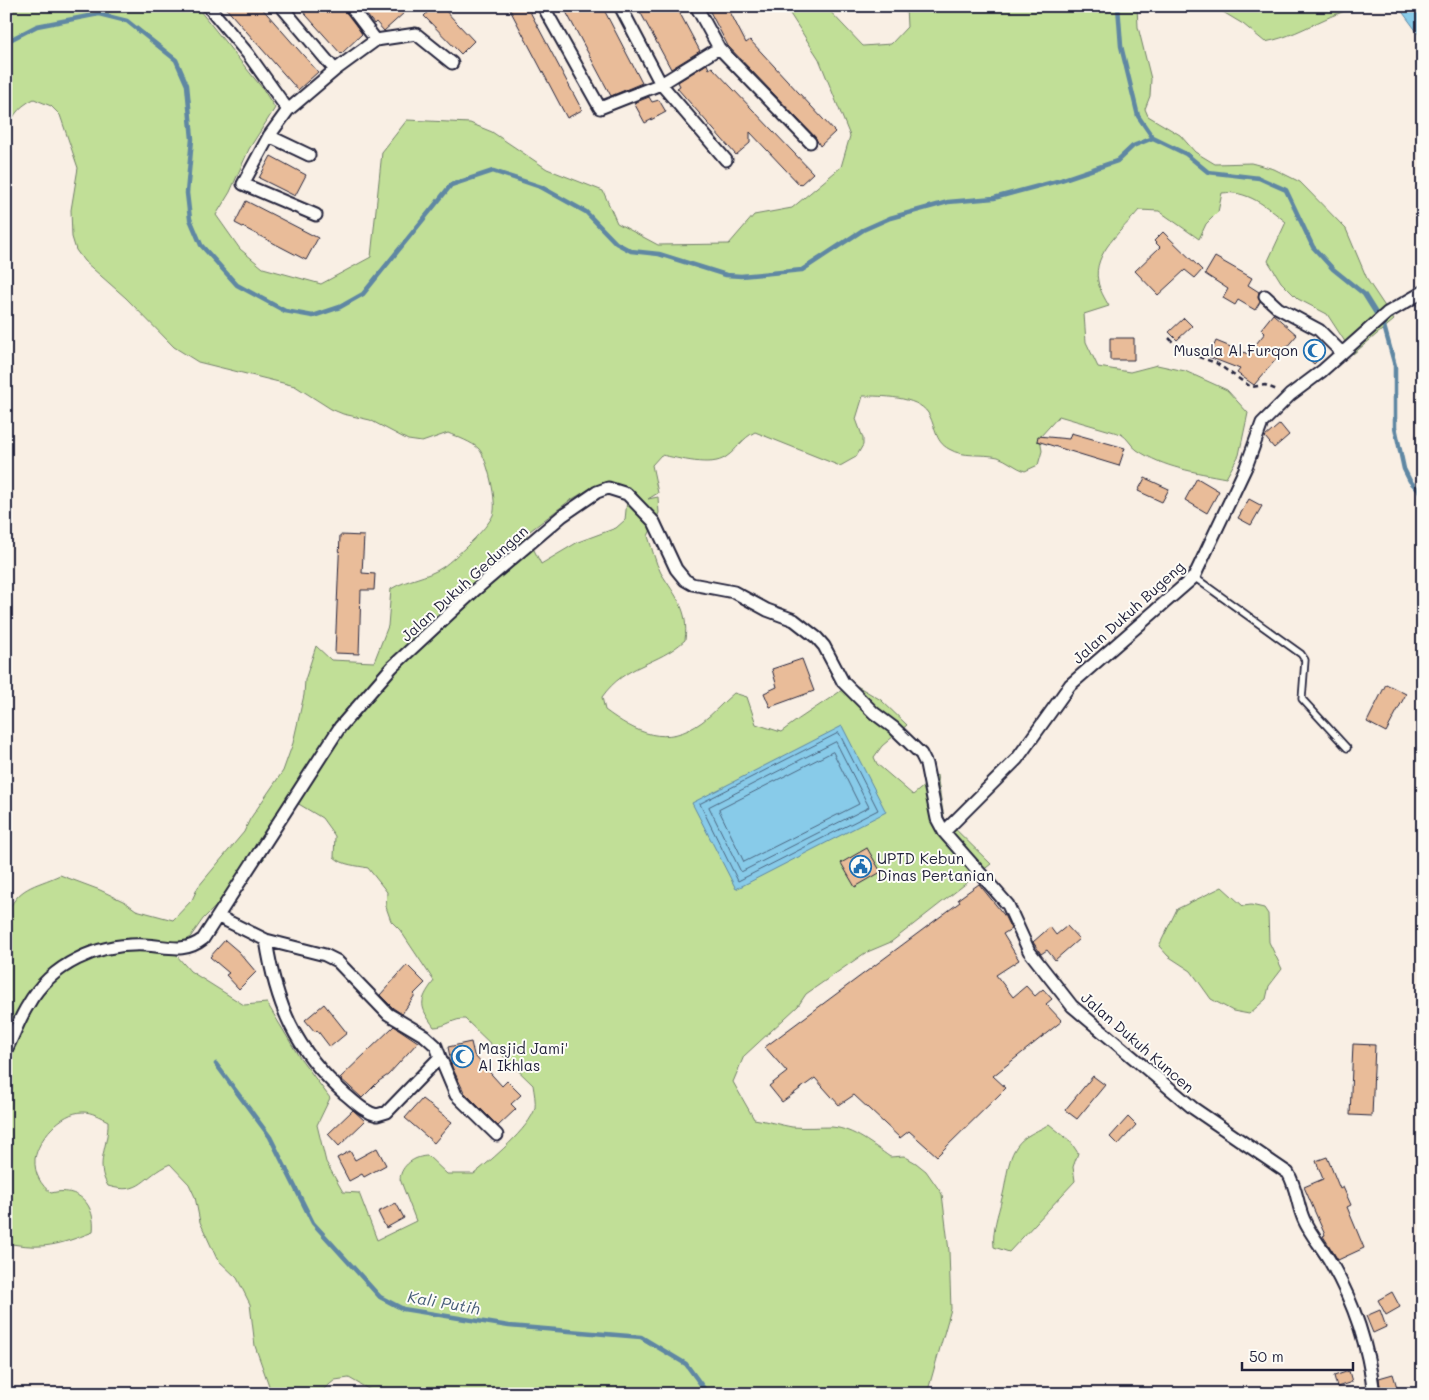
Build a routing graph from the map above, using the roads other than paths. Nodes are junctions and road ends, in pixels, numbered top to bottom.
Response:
1 (208, 6) edge
2 (281, 6) edge
3 (350, 6) edge
4 (543, 6) edge
5 (620, 6) edge
6 (696, 6) edge
7 (376, 40) junction
8 (719, 48) junction
9 (452, 62) dead end
10 (335, 70) junction
11 (661, 84) junction
12 (288, 110) junction
13 (269, 136) junction
14 (810, 142) dead end
15 (309, 154) dead end
16 (726, 160) dead end
17 (316, 215) dead end
18 (1423, 292) edge
19 (1265, 296) dead end
20 (1342, 354) junction
21 (1194, 577) junction
22 (794, 620) joint
23 (1347, 748) dead end
24 (944, 832) junction
25 (218, 917) junction
26 (266, 940) junction
27 (6, 1050) edge
28 (440, 1057) junction
29 (497, 1135) dead end
30 (1374, 1394) edge

1 - 12 street
2 - 10 street
3 - 7 street
4 - 11 street
5 - 11 street
6 - 8 street
7 - 9 street
7 - 10 street
8 - 11 street
8 - 14 street
10 - 12 street
11 - 16 street
12 - 13 street
13 - 15 street
13 - 17 street
18 - 20 street, Jalan Dukuh Bugeng
19 - 20 street
20 - 21 street, Jalan Dukuh Bugeng
21 - 23 lane
21 - 24 street, Jalan Dukuh Bugeng
22 - 24 street, Jalan Dukuh Kuncen
22 - 25 street, Jalan Dukuh Gedungan
24 - 30 street, Jalan Dukuh Kuncen
25 - 26 street
25 - 27 street, Jalan Dukuh Gedungan
26 - 28 street
26 - 28 street
28 - 29 street

